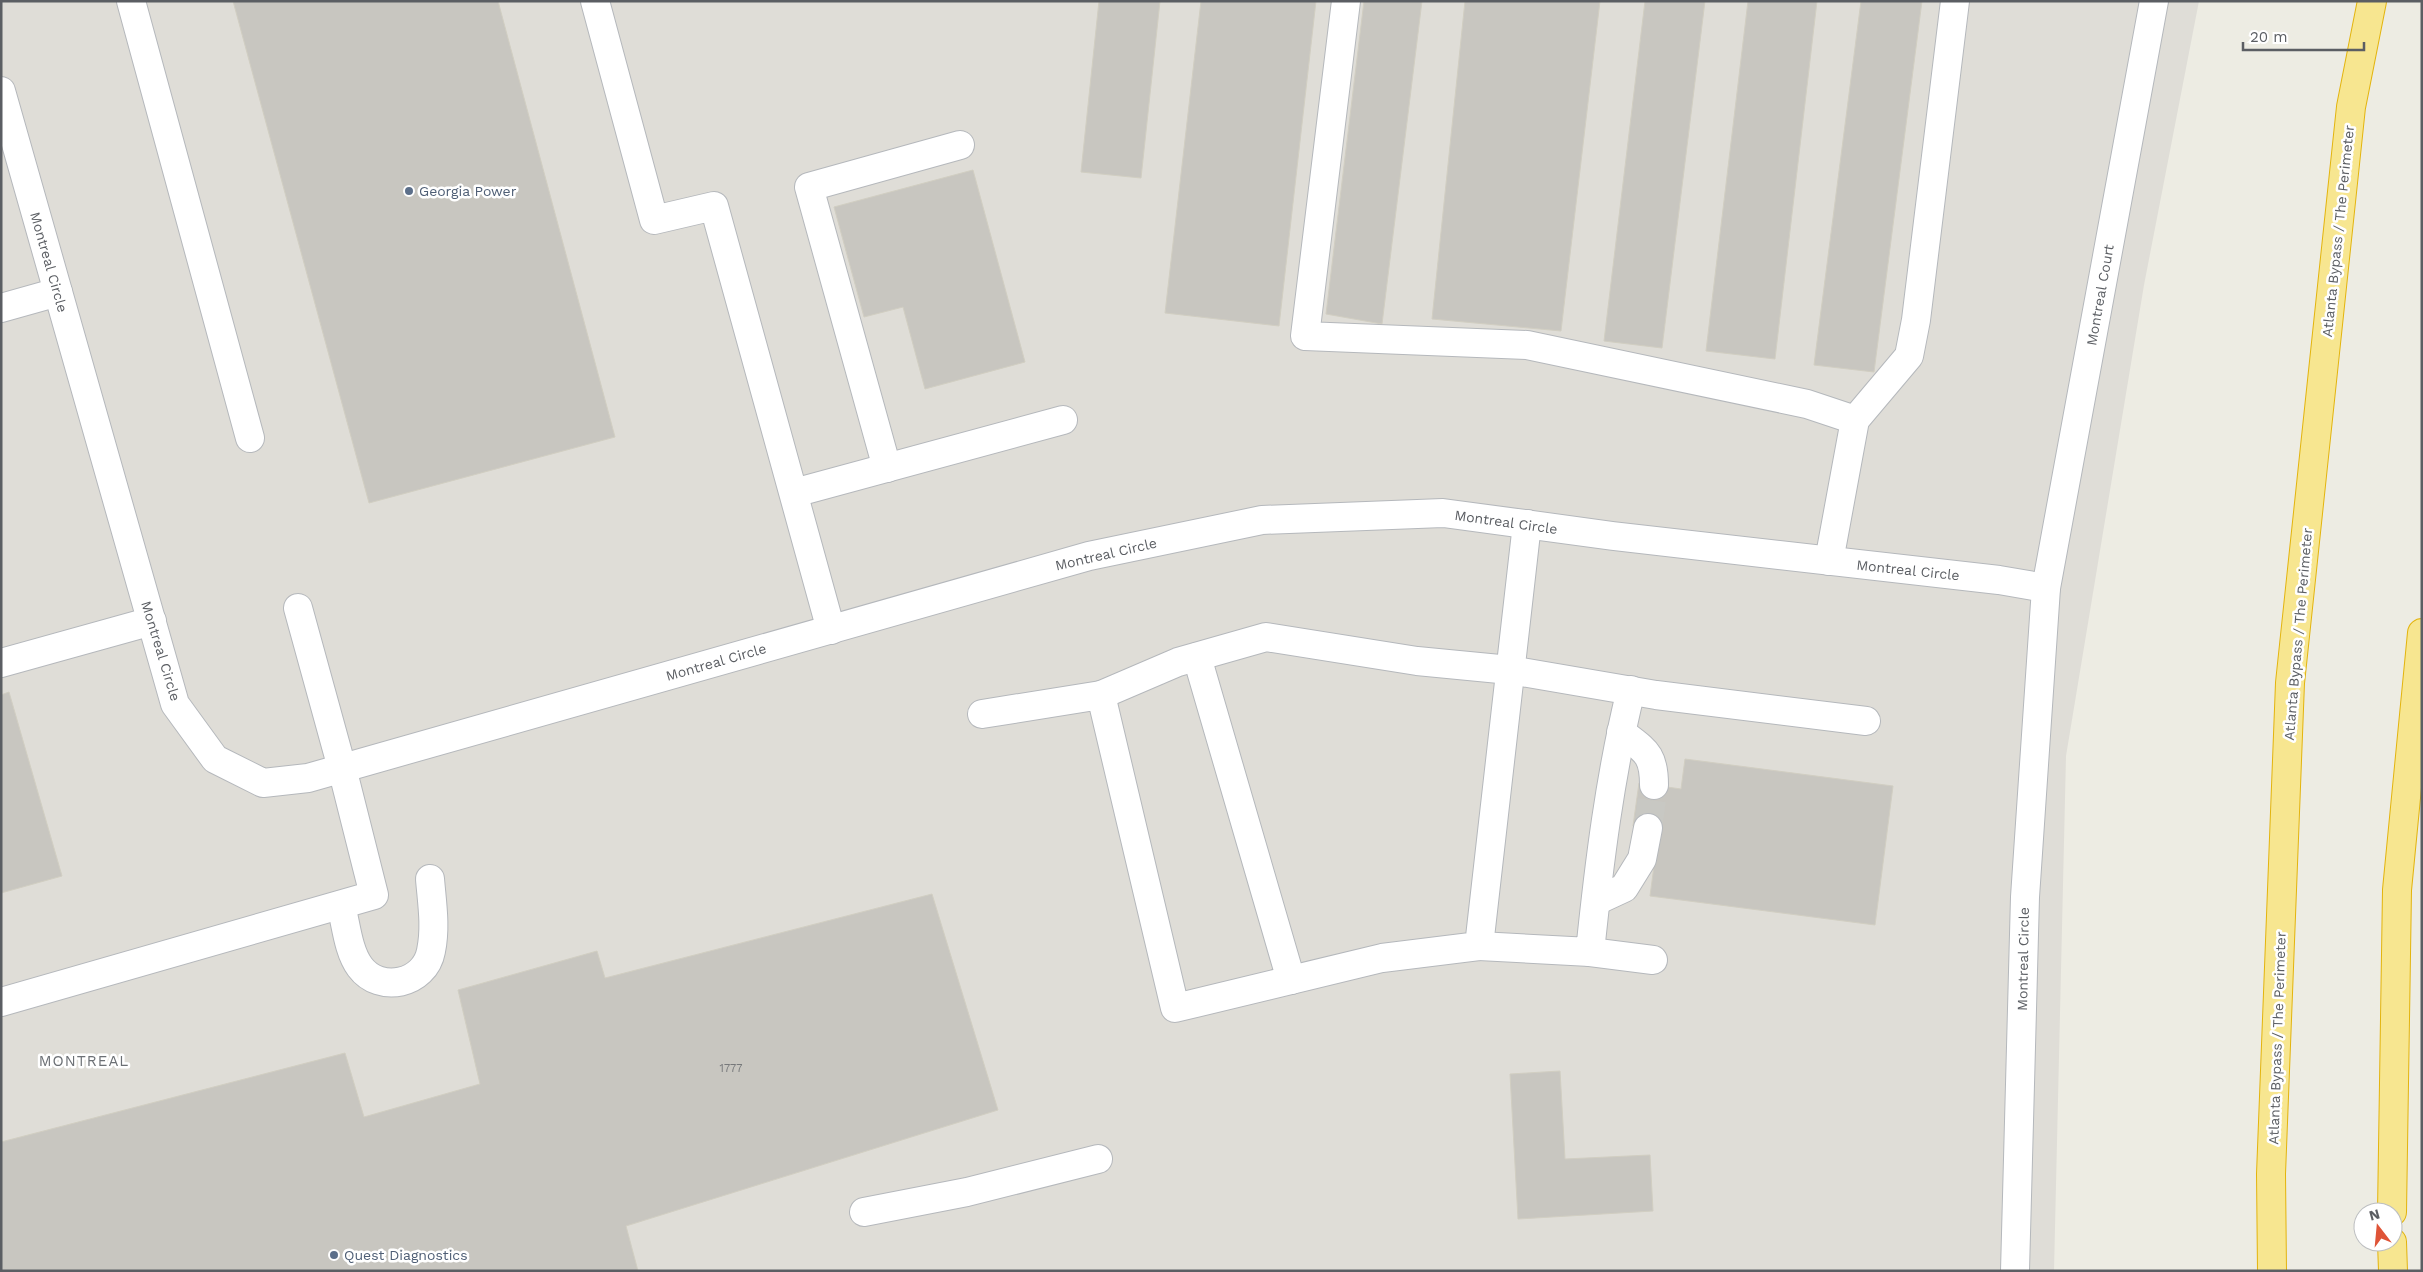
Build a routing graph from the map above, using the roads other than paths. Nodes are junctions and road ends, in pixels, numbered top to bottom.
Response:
1 (131, 1) edge
2 (595, 1) edge
3 (1346, 1) edge
4 (1955, 1) edge
5 (2154, 1) edge
6 (2372, 1) edge
7 (1, 91) edge
8 (960, 146) dead end
9 (58, 292) junction
10 (1, 308) edge
11 (1063, 420) dead end
12 (1855, 420) junction
13 (250, 438) dead end
14 (888, 468) junction
15 (794, 493) junction
16 (1527, 524) junction
17 (1829, 561) junction
18 (2046, 588) junction
19 (298, 608) dead end
20 (152, 621) junction
21 (831, 630) junction
22 (2422, 632) edge
23 (1197, 657) junction
24 (1, 663) edge
25 (1510, 670) junction
26 (1631, 690) junction
27 (1102, 695) junction
28 (982, 714) dead end
29 (1866, 721) dead end
30 (1621, 732) junction
31 (342, 768) junction
32 (1654, 785) tunnel mouth
33 (1648, 828) tunnel mouth
34 (430, 879) dead end
35 (1596, 901) junction
36 (341, 905) junction
37 (1479, 946) junction
38 (1590, 952) junction
39 (1653, 960) dead end
40 (1291, 980) junction
41 (1, 1002) edge
42 (1098, 1159) dead end
43 (2392, 1202) edge
44 (864, 1212) dead end
45 (2392, 1252) edge
46 (2015, 1271) edge
47 (2272, 1271) edge
48 (2393, 1271) edge

1 - 13 street
2 - 15 street
3 - 12 street
4 - 12 street
5 - 18 street, Montreal Court
6 - 47 highway, Atlanta Bypass / The Perimeter
7 - 9 street, Montreal Circle
8 - 14 street
9 - 10 street
9 - 20 street, Montreal Circle
11 - 14 street
12 - 17 street
14 - 15 street
15 - 21 street
16 - 17 street, Montreal Circle
16 - 21 street, Montreal Circle
16 - 25 street
17 - 18 street, Montreal Circle
18 - 46 street, Montreal Circle
19 - 31 street
20 - 24 street
20 - 31 street, Montreal Circle
21 - 31 street, Montreal Circle
22 - 43 highway
23 - 25 street
23 - 27 street
23 - 40 street
25 - 26 street
25 - 37 street
26 - 29 street
26 - 30 street
27 - 28 street
27 - 40 street
30 - 32 street
30 - 35 street
31 - 36 street
33 - 35 street
34 - 36 street
35 - 38 street
36 - 41 street
37 - 38 street
37 - 40 street
38 - 39 street
42 - 44 street
45 - 48 highway

